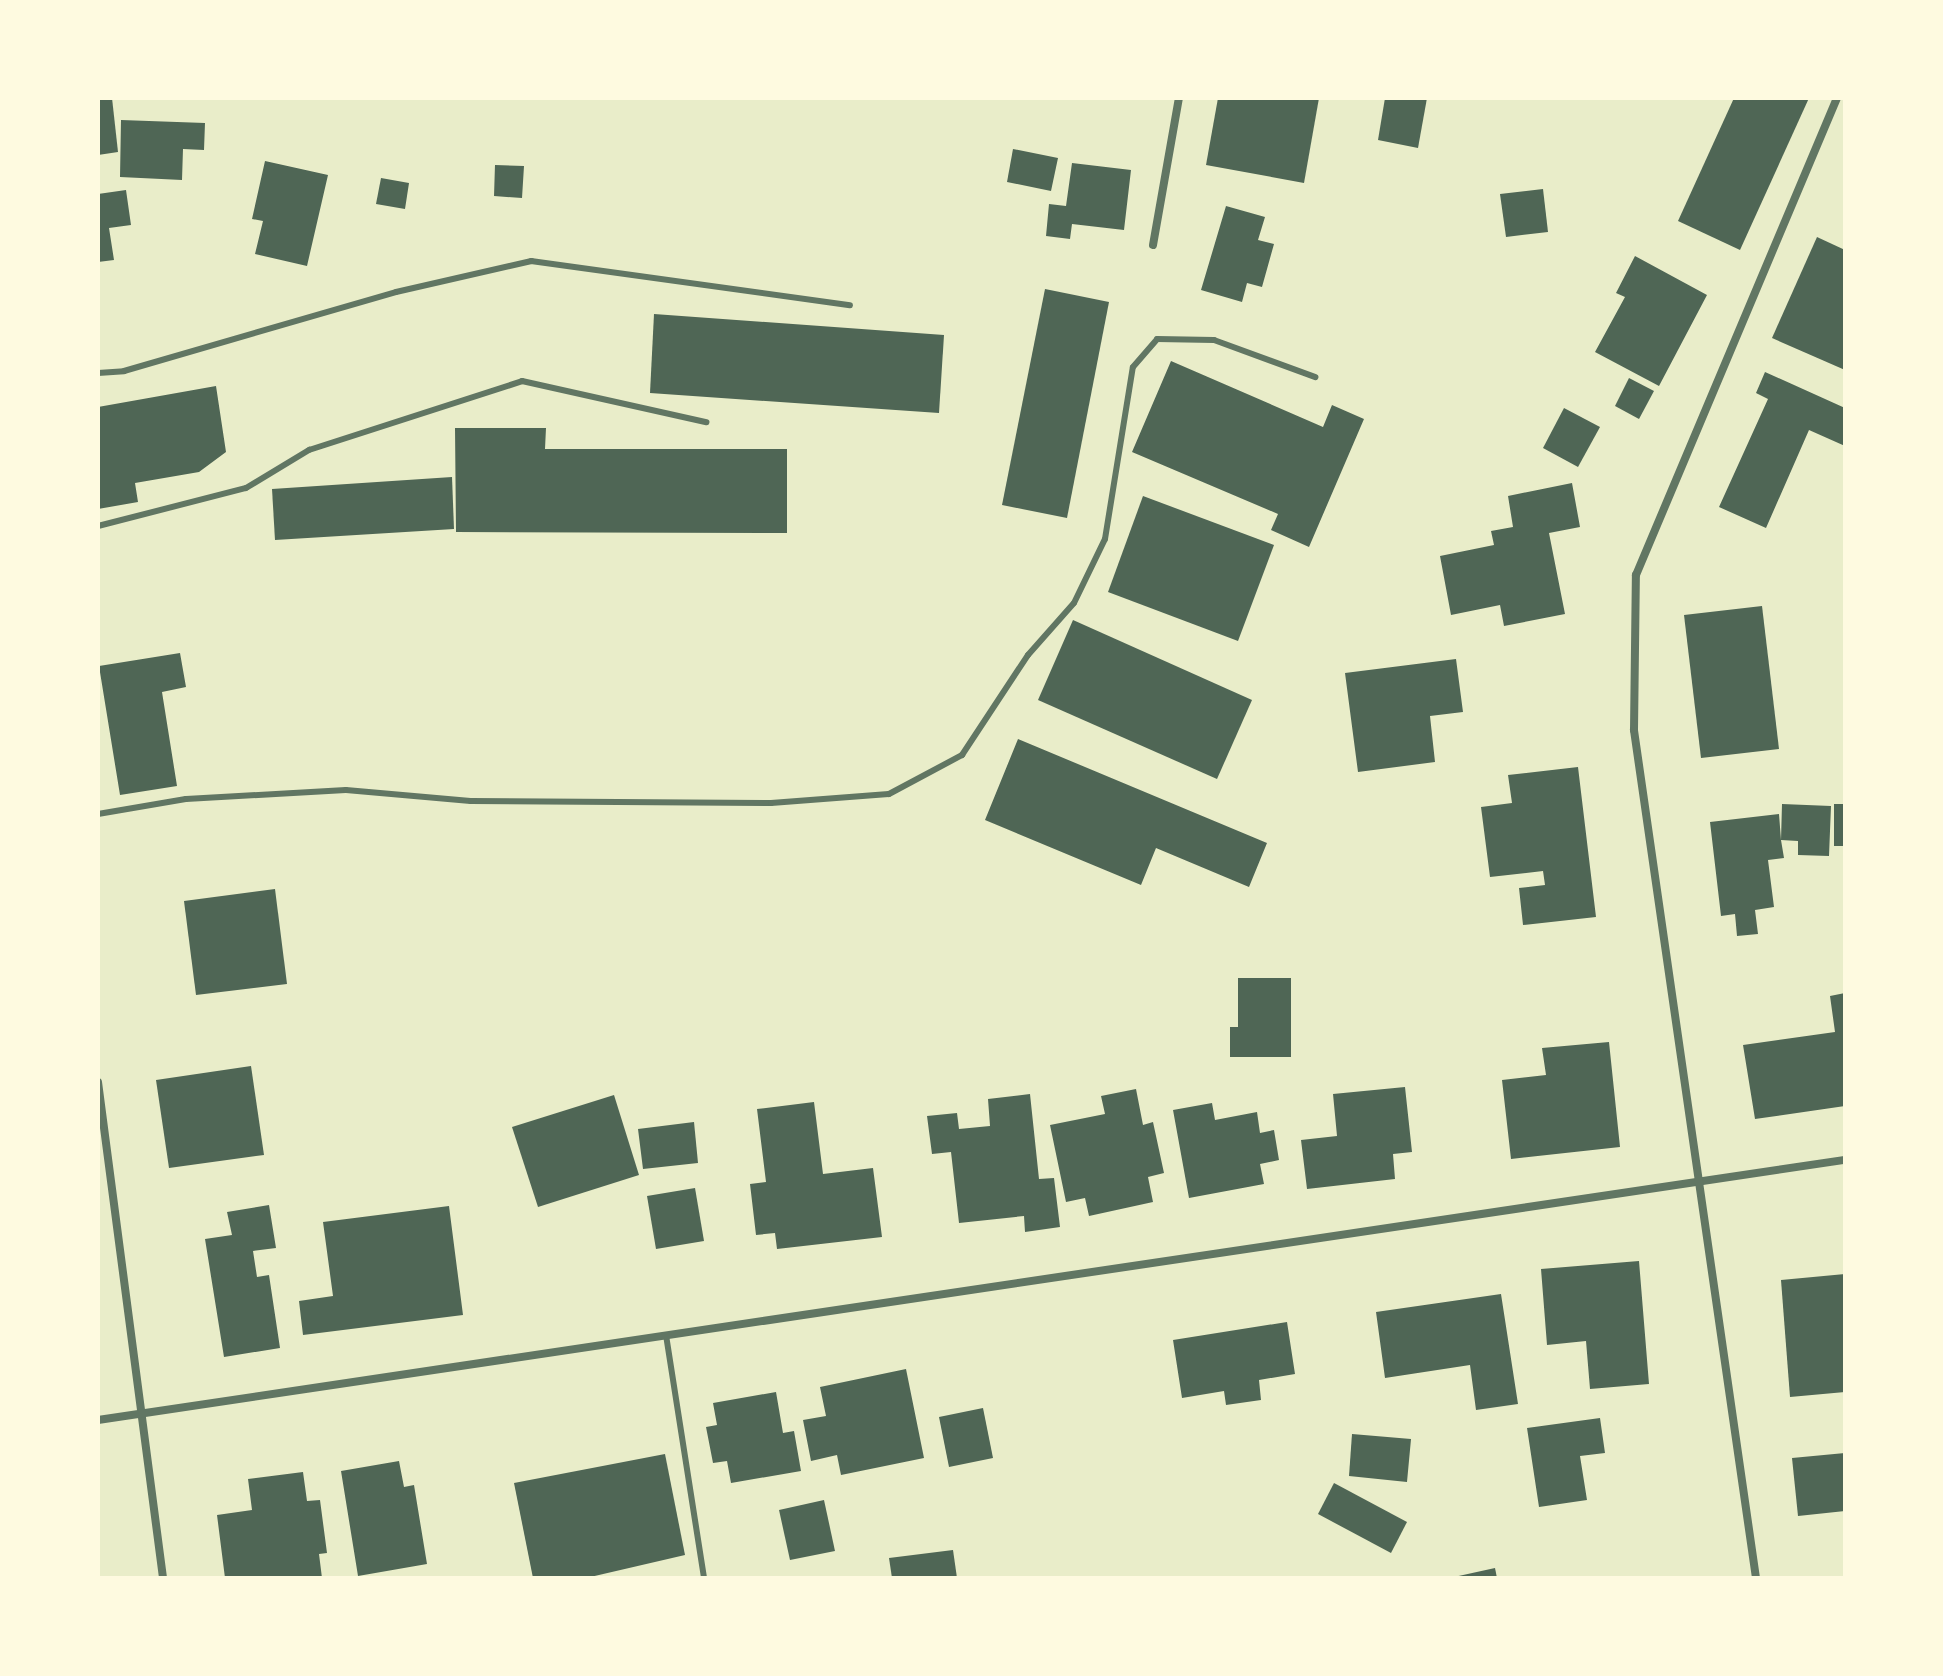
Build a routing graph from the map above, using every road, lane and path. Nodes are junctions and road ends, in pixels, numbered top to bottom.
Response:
1 (1179, 98) edge
2 (1837, 98) edge
3 (1153, 245) dead end
4 (850, 305) dead end
5 (98, 373) edge
6 (1315, 377) dead end
7 (706, 422) dead end
8 (98, 526) edge
9 (98, 814) edge
10 (98, 1082) edge
11 (1845, 1160) edge
12 (1699, 1183) junction
13 (666, 1335) junction
14 (139, 1413) junction
15 (98, 1420) edge
16 (163, 1578) edge
17 (704, 1578) edge
18 (1756, 1578) edge

1 - 3 street
2 - 12 street
4 - 5 lane
6 - 9 lane
7 - 8 lane
10 - 14 street
11 - 12 street
12 - 13 street
12 - 18 street
13 - 14 street
13 - 17 lane
14 - 15 street
14 - 16 street

